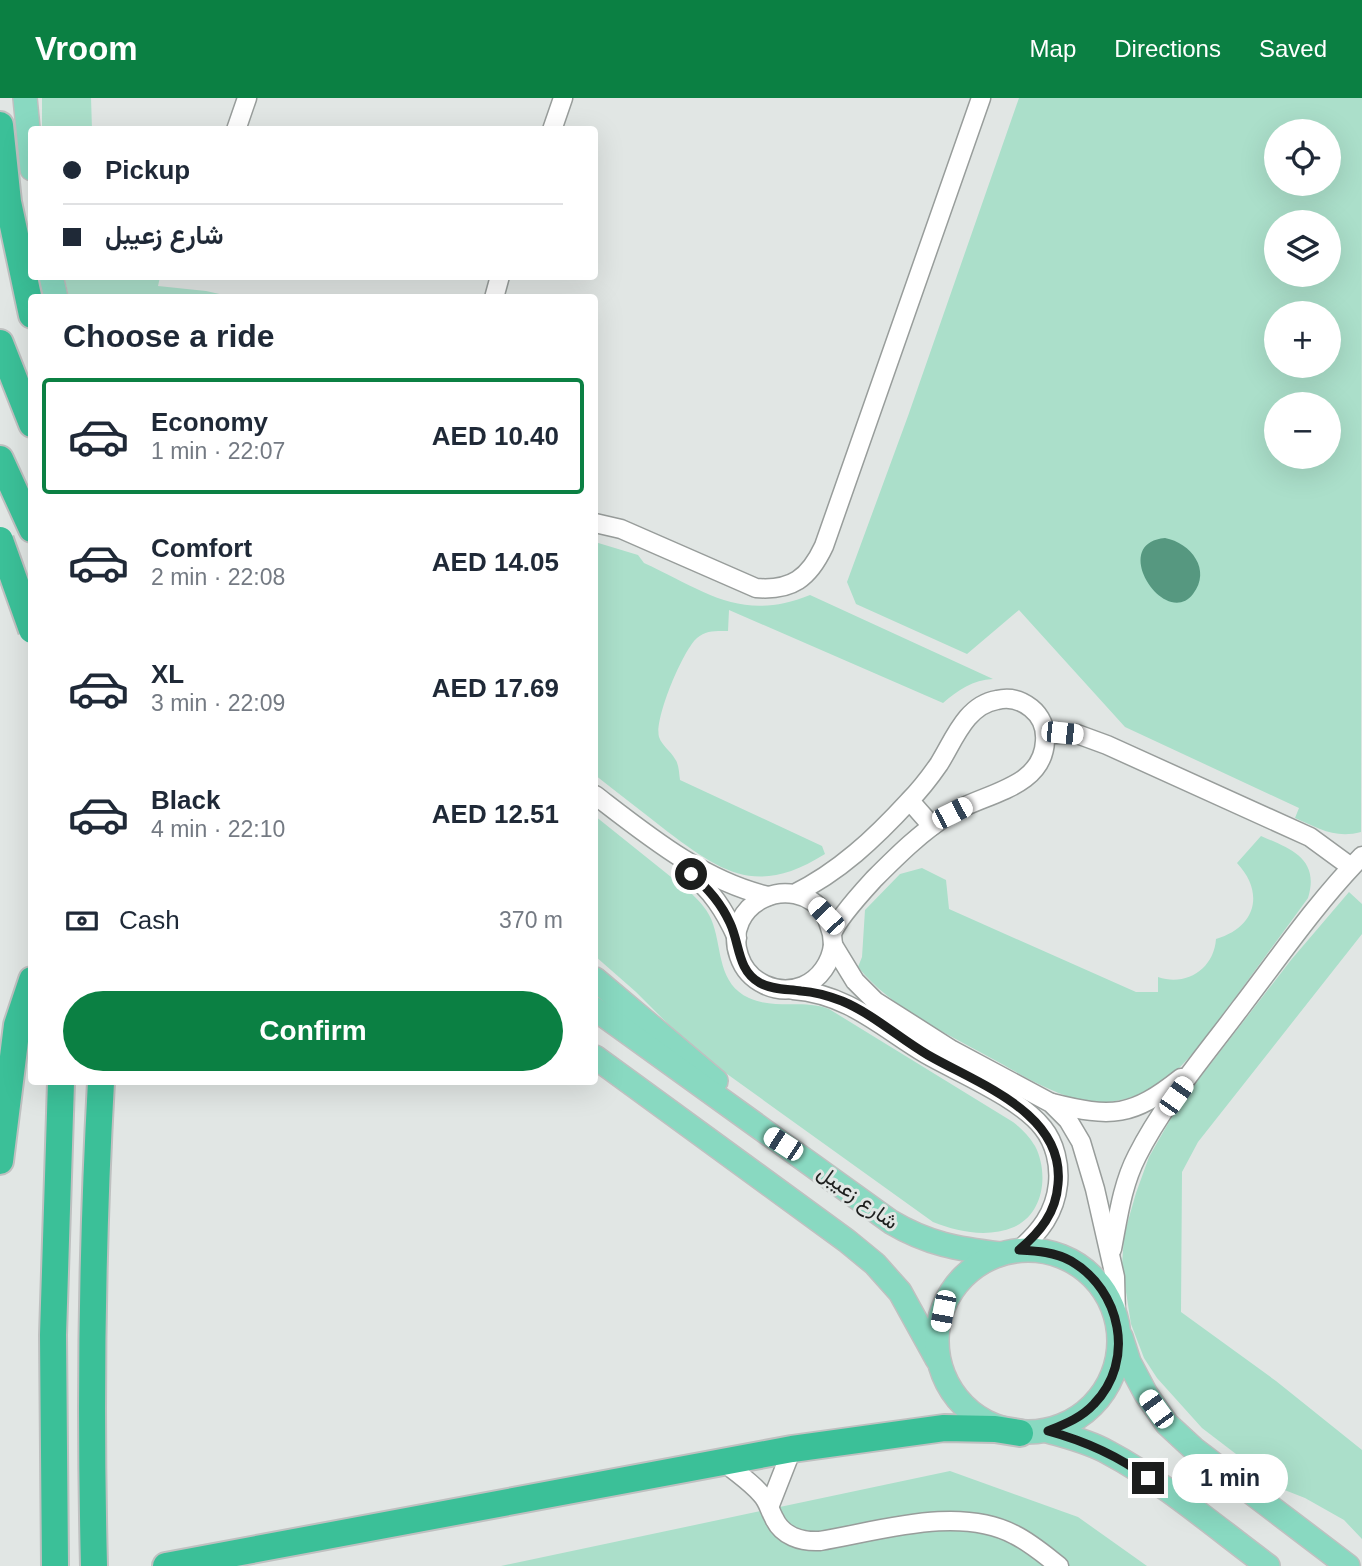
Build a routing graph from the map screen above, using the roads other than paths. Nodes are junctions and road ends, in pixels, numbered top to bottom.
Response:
1 (24, 98) edge
2 (247, 98) edge
3 (563, 98) edge
4 (981, 98) edge
5 (0, 125) edge
6 (237, 126) edge
7 (553, 126) edge
8 (28, 134) edge
9 (28, 297) edge
10 (0, 343) edge
11 (28, 414) edge
12 (0, 459) edge
13 (28, 520) edge
14 (598, 524) edge
15 (0, 540) edge
16 (28, 619) edge
17 (1046, 734) junction
18 (598, 796) edge
19 (910, 801) junction
20 (932, 826) junction
21 (666, 848) junction
22 (1357, 861) edge
23 (794, 894) junction
24 (768, 896) junction
25 (737, 938) junction
26 (832, 940) junction
27 (598, 981) edge
28 (789, 989) junction
29 (28, 992) edge
30 (598, 1011) edge
31 (598, 1059) edge
32 (1195, 1067) junction
33 (61, 1085) edge
34 (101, 1085) edge
35 (1051, 1103) junction
36 (797, 1153) junction
37 (0, 1161) edge
38 (1009, 1252) junction
39 (1111, 1256) junction
40 (1117, 1322) junction
41 (940, 1365) junction
42 (1048, 1431) junction
43 (1020, 1433) junction
44 (792, 1449) junction
45 (723, 1461) junction
46 (770, 1505) junction
47 (55, 1566) edge
48 (94, 1566) edge
49 (166, 1566) edge
50 (1059, 1566) edge
51 (1268, 1566) edge
52 (1348, 1566) edge

1 - 8 main road
2 - 6 street
3 - 7 street
4 - 14 street
5 - 9 highway
10 - 11 highway
12 - 13 highway
15 - 16 highway, bridge
17 - 19 street
17 - 20 street
17 - 22 street
18 - 21 street
19 - 20 street
19 - 23 street
20 - 26 street
21 - 24 street
21 - 25 street
22 - 32 street
23 - 24 street
23 - 26 street
24 - 25 street
25 - 28 street
26 - 28 street
26 - 35 street
27 - 36 main road
28 - 38 street
29 - 37 highway
30 - 36 main road, شارع زعيبل
31 - 41 main road, شارع زعيبل
32 - 35 street
32 - 39 street
33 - 47 highway
34 - 48 highway
35 - 39 street
36 - 38 main road, شارع زعيبل
38 - 40 main road
38 - 41 main road
39 - 40 street
40 - 42 main road
40 - 52 main road
41 - 43 main road
42 - 43 main road
42 - 51 main road
43 - 44 highway
44 - 45 highway
44 - 46 street
45 - 46 street
45 - 49 highway
46 - 50 street

